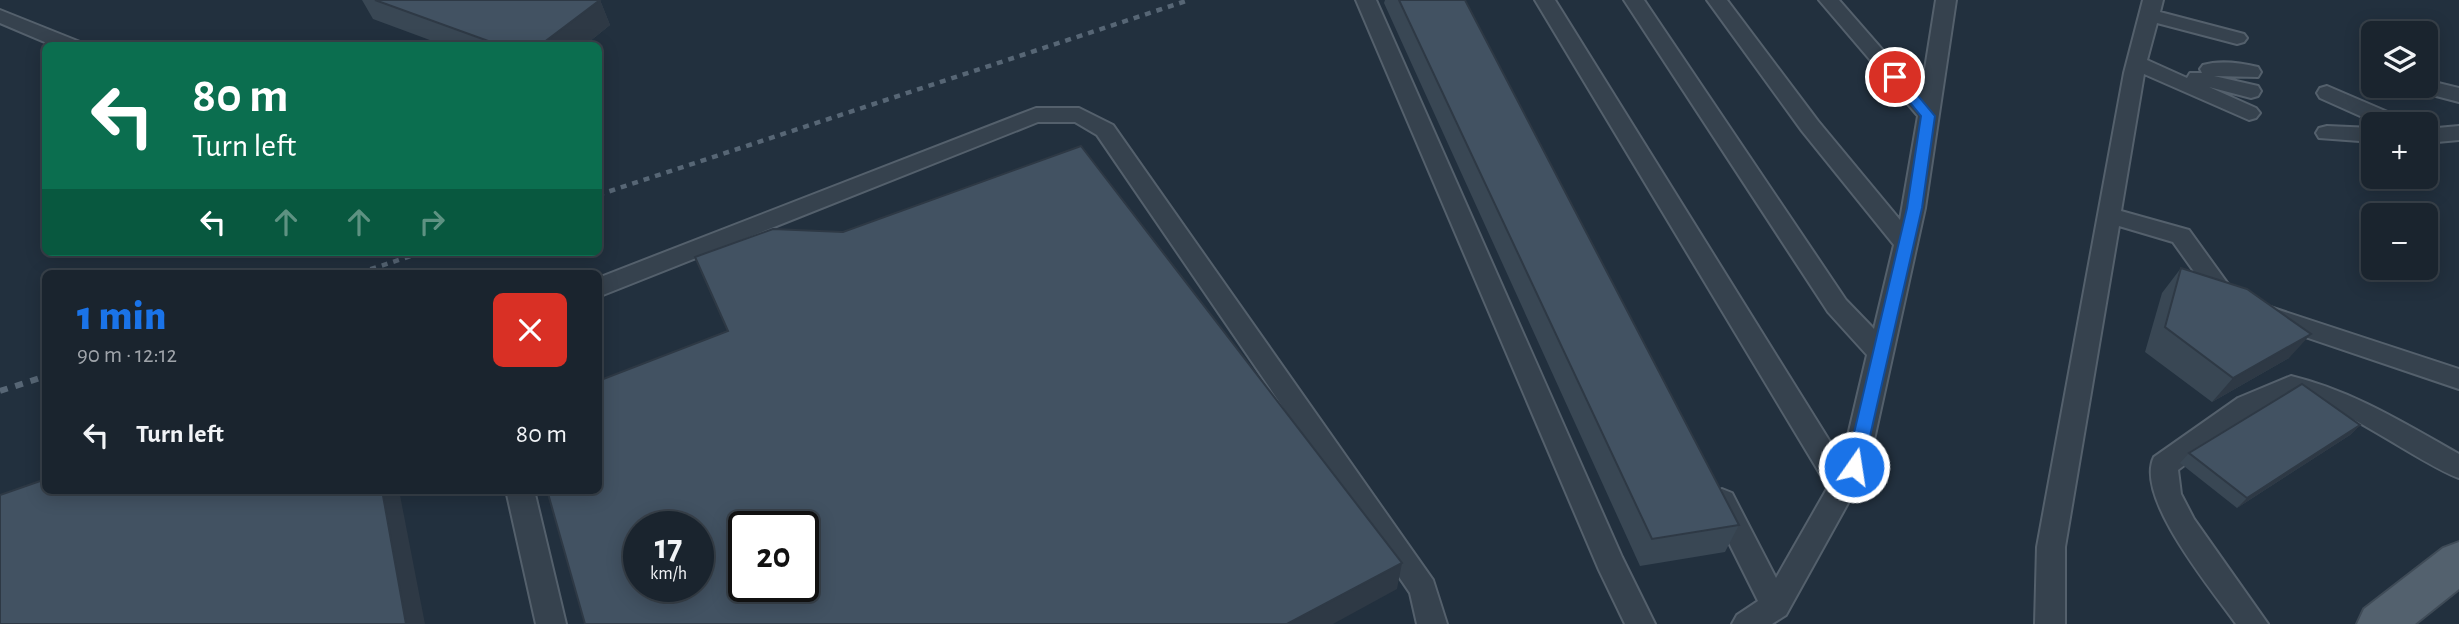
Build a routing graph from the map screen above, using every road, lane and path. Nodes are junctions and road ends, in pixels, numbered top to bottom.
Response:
1 (1366, 0) edge
2 (1545, 0) edge
3 (1634, 0) edge
4 (1717, 0) edge
5 (1829, 0) edge
6 (1946, 0) edge
7 (2151, 8) edge
8 (0, 16) edge
9 (2237, 38) dead end
10 (63, 42) edge
11 (2136, 63) junction
12 (2251, 82) dead end
13 (2438, 89) edge
14 (2459, 94) edge
15 (2249, 113) dead end
16 (2327, 113) junction
17 (1928, 116) junction
18 (2361, 118) edge
19 (2361, 121) edge
20 (2361, 129) edge
21 (2459, 133) edge
22 (2438, 135) edge
23 (2108, 215) junction
24 (1906, 244) junction
25 (602, 286) edge
26 (1881, 352) junction
27 (2459, 379) edge
28 (2459, 467) edge
29 (1712, 483) edge
30 (1843, 487) junction
31 (521, 494) edge
32 (2453, 575) edge
33 (1776, 606) junction
34 (551, 624) edge
35 (1432, 624) edge
36 (1640, 624) edge
37 (1747, 624) edge
38 (2050, 624) edge
39 (2253, 624) edge
40 (2379, 624) edge

1 - 36 lane
2 - 30 lane
3 - 26 lane
4 - 24 lane
5 - 17 lane
6 - 17 lane
7 - 9 lane
7 - 11 lane
8 - 10 lane
11 - 12 lane
11 - 15 lane
11 - 23 lane
13 - 14 lane
16 - 18 lane
16 - 19 lane
16 - 20 lane
17 - 24 lane
21 - 22 lane
23 - 27 lane
23 - 38 lane
24 - 26 lane
25 - 35 lane
26 - 30 lane
28 - 39 lane
29 - 33 lane
30 - 33 lane
31 - 34 lane
32 - 40 main road
33 - 37 lane

